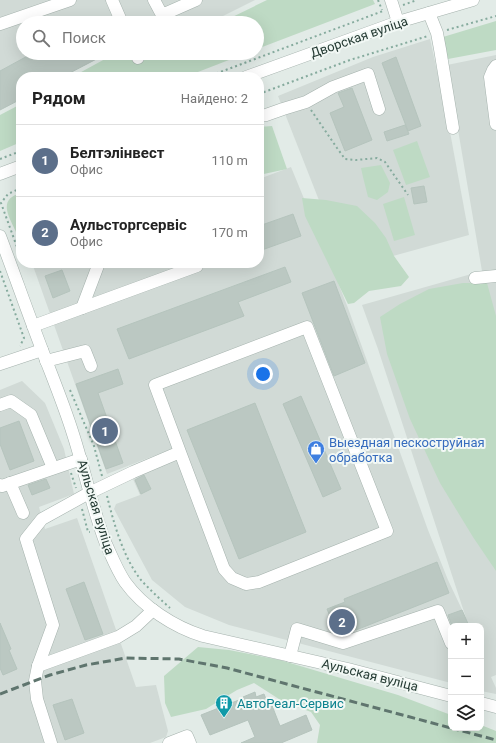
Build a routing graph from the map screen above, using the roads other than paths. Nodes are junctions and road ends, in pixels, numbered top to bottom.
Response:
1 (70, 0) edge
2 (112, 0) edge
3 (154, 0) edge
4 (196, 0) edge
5 (473, 0) edge
6 (392, 4) edge
7 (428, 13) junction
8 (23, 16) edge
9 (119, 16) edge
10 (16, 19) edge
11 (398, 22) junction
12 (0, 24) edge
13 (496, 66) edge
14 (260, 72) edge
15 (379, 109) dead end
16 (264, 115) edge
17 (496, 124) edge
18 (453, 128) dead end
19 (16, 168) edge
20 (0, 174) edge
21 (0, 236) edge
22 (97, 268) edge
23 (192, 268) edge
24 (496, 276) edge
25 (475, 278) dead end
26 (82, 308) junction
27 (33, 326) junction
28 (44, 355) junction
29 (0, 364) edge
30 (91, 366) dead end
31 (0, 405) edge
32 (180, 452) junction
33 (81, 459) junction
34 (53, 468) junction
35 (5, 484) edge
36 (90, 493) junction
37 (23, 513) dead end
38 (153, 610) junction
39 (448, 636) edge
40 (290, 656) junction
41 (38, 666) junction
42 (448, 695) edge
43 (484, 704) edge
44 (496, 707) edge
45 (51, 743) edge
46 (169, 743) edge
47 (190, 743) edge

1 - 8 street
2 - 9 street
3 - 4 street
5 - 7 street, Дворская вуліца
6 - 11 street
7 - 11 street, Дворская вуліца
7 - 18 street
10 - 12 street
11 - 14 street, Дворская вуліца
13 - 17 street
15 - 16 street
19 - 20 street
21 - 27 street, Аульская вуліца
22 - 26 street
23 - 26 street
24 - 25 street
26 - 27 street
27 - 28 street, Аульская вуліца
28 - 29 street
28 - 30 street
28 - 33 street, Аульская вуліца
31 - 34 street
32 - 32 street
32 - 36 street
33 - 34 street
33 - 36 street, Аульская вуліца
34 - 35 street
35 - 37 street
36 - 38 street, Аульская вуліца
36 - 41 street
38 - 40 street, Аульская вуліца
38 - 41 street
39 - 40 street
40 - 42 street, Аульская вуліца
41 - 45 street
43 - 44 street
46 - 47 street

